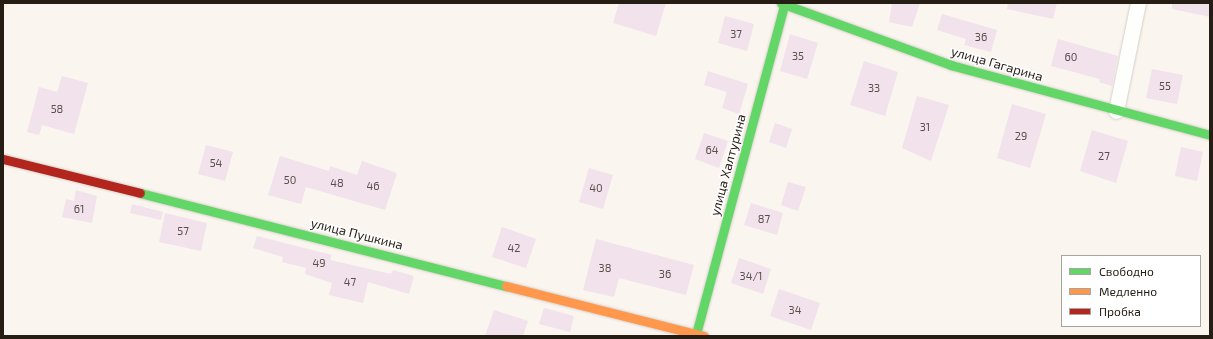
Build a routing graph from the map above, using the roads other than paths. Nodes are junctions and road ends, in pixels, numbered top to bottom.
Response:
1 (783, 3) edge
2 (1138, 3) edge
3 (1116, 111) junction
4 (1210, 135) edge
5 (3, 159) edge
6 (700, 335) edge

1 - 3 street, улица Гагарина
1 - 6 street, улица Халтурина
2 - 3 street
3 - 4 street, улица Гагарина
5 - 6 street, улица Пушкина

